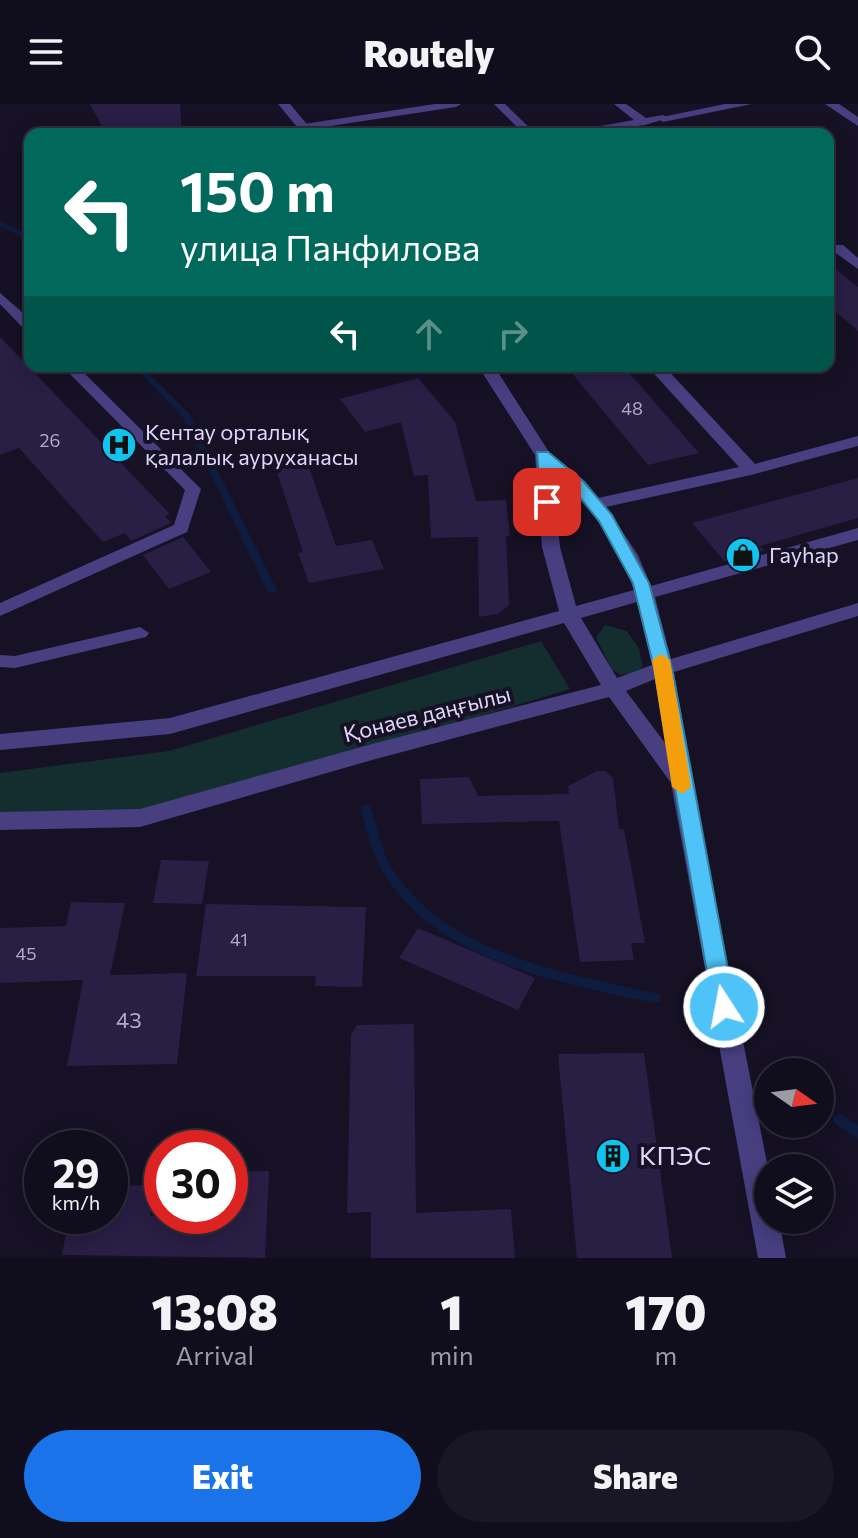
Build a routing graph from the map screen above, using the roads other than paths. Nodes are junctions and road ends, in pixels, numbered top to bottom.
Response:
1 (284, 104) edge
2 (389, 104) edge
3 (456, 104) edge
4 (499, 104) edge
5 (619, 104) edge
6 (746, 104) edge
7 (831, 104) edge
8 (398, 114) junction
9 (663, 118) joint
10 (645, 122) junction
11 (858, 122) edge
12 (304, 128) edge
13 (322, 128) edge
14 (524, 128) edge
15 (607, 128) edge
16 (838, 248) dead end
17 (858, 265) edge
18 (0, 297) edge
19 (24, 321) edge
20 (75, 372) edge
21 (490, 372) edge
22 (661, 372) edge
23 (858, 441) edge
24 (543, 455) junction
25 (751, 470) junction
26 (595, 504) junction
27 (858, 534) edge
28 (644, 592) junction
29 (858, 609) edge
30 (0, 610) edge
31 (572, 616) junction
32 (140, 633) dead end
33 (0, 661) edge
34 (663, 668) junction
35 (615, 688) junction
36 (0, 742) edge
37 (682, 787) junction
38 (0, 821) edge
39 (772, 1258) edge

1 - 12 street
2 - 8 lane
3 - 8 lane
4 - 14 lane
5 - 10 lane
6 - 9 street
7 - 11 street
8 - 13 lane
9 - 10 lane
10 - 15 lane
16 - 17 street
18 - 19 lane
20 - 30 lane
21 - 24 street
22 - 25 street
23 - 25 street
24 - 26 street
24 - 31 street
25 - 26 street
26 - 28 street
27 - 28 street
28 - 31 street
28 - 34 street
29 - 34 street, Қонаев даңғылы
31 - 35 street
31 - 36 street
32 - 33 lane
34 - 35 street, Қонаев даңғылы
34 - 37 street
35 - 37 street
35 - 38 street, Қонаев даңғылы
37 - 39 street

